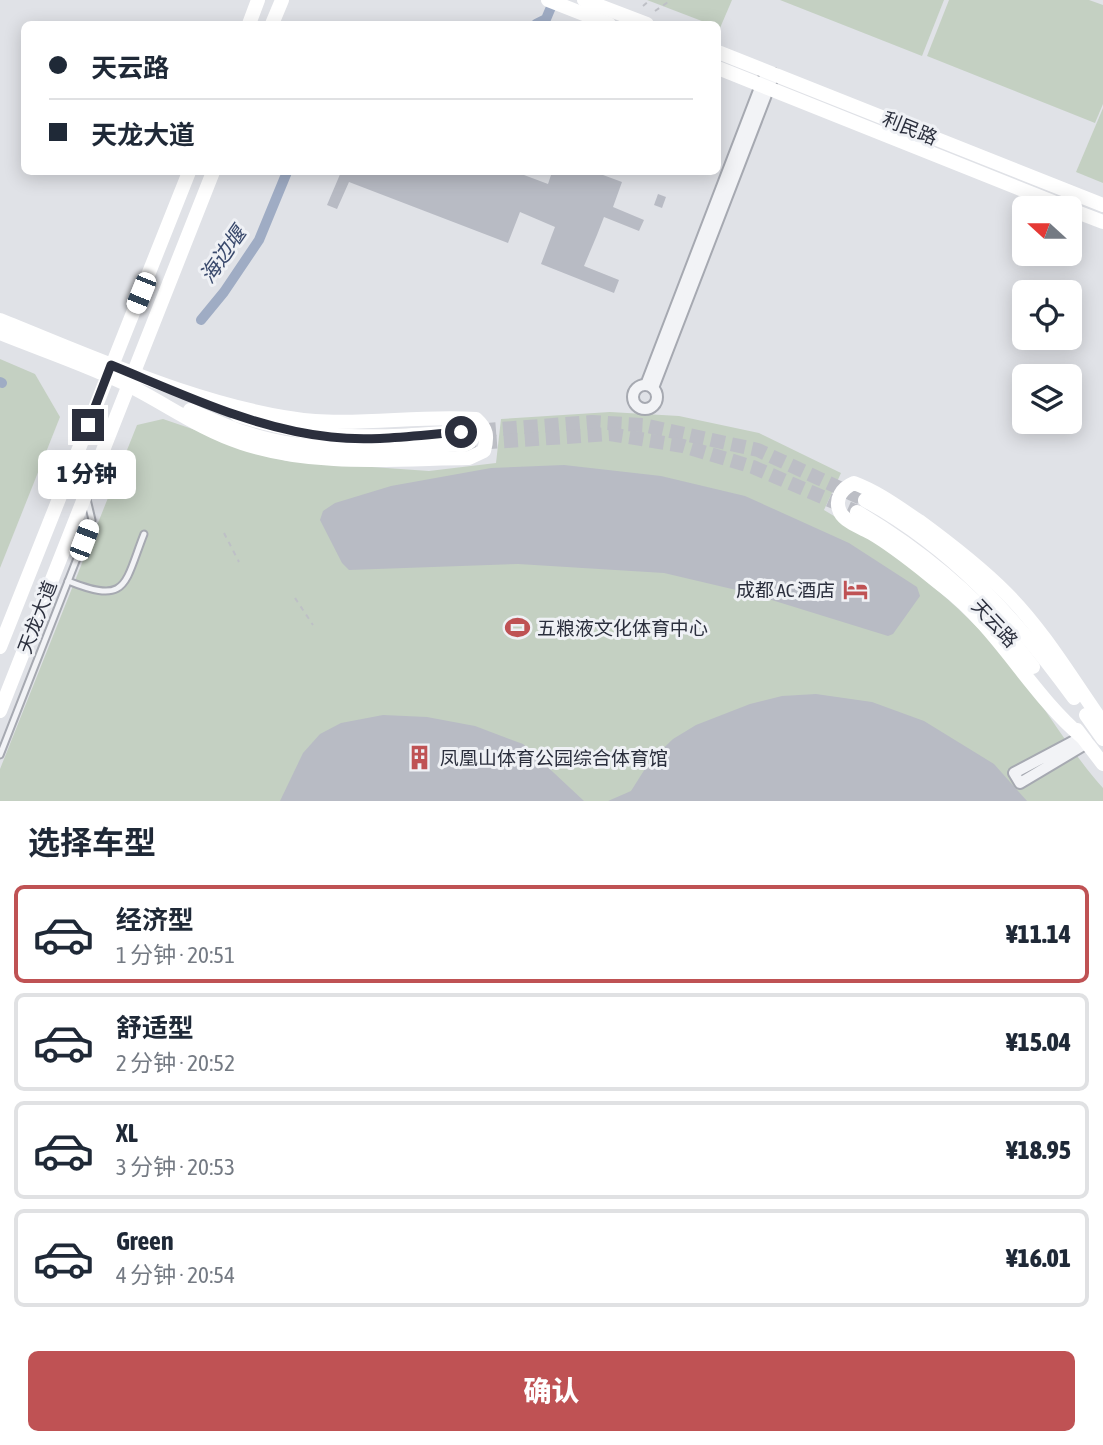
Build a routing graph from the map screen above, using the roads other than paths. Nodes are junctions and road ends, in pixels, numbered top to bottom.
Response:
1 (258, 0) edge
2 (282, 0) edge
3 (548, 0) edge
4 (584, 0) edge
5 (249, 21) edge
6 (273, 21) edge
7 (601, 21) edge
8 (639, 21) edge
9 (721, 53) edge
10 (721, 69) edge
11 (771, 72) junction
12 (765, 87) junction
13 (188, 175) edge
14 (212, 175) edge
15 (1037, 196) edge
16 (1103, 205) edge
17 (1082, 214) edge
18 (1103, 222) edge
19 (0, 320) edge
20 (0, 332) edge
21 (109, 371) junction
22 (129, 379) junction
23 (649, 386) dead end
24 (461, 438) tunnel mouth
25 (85, 492) junction
26 (144, 534) dead end
27 (68, 581) junction
28 (0, 647) edge
29 (0, 711) edge
30 (1103, 723) edge
31 (1103, 739) edge
32 (1084, 740) junction
33 (0, 755) edge
34 (1103, 764) edge

1 - 5 street
2 - 6 street
3 - 7 street
4 - 8 street
9 - 11 street, 利民路
10 - 12 street, 利民路
11 - 12 street
11 - 16 street, 利民路
12 - 15 street, 利民路
12 - 23 street
13 - 21 street, 天龙大道
14 - 22 street, 天龙大道
17 - 18 street, 利民路
19 - 21 street
20 - 21 street
21 - 22 street
21 - 28 street, 天龙大道
22 - 22 street
22 - 24 street
22 - 25 street, 天龙大道
25 - 27 lane
25 - 29 street, 天龙大道
26 - 27 lane
27 - 33 lane
30 - 32 street
31 - 32 street, 天云路
32 - 32 street
32 - 34 street, 天云路

